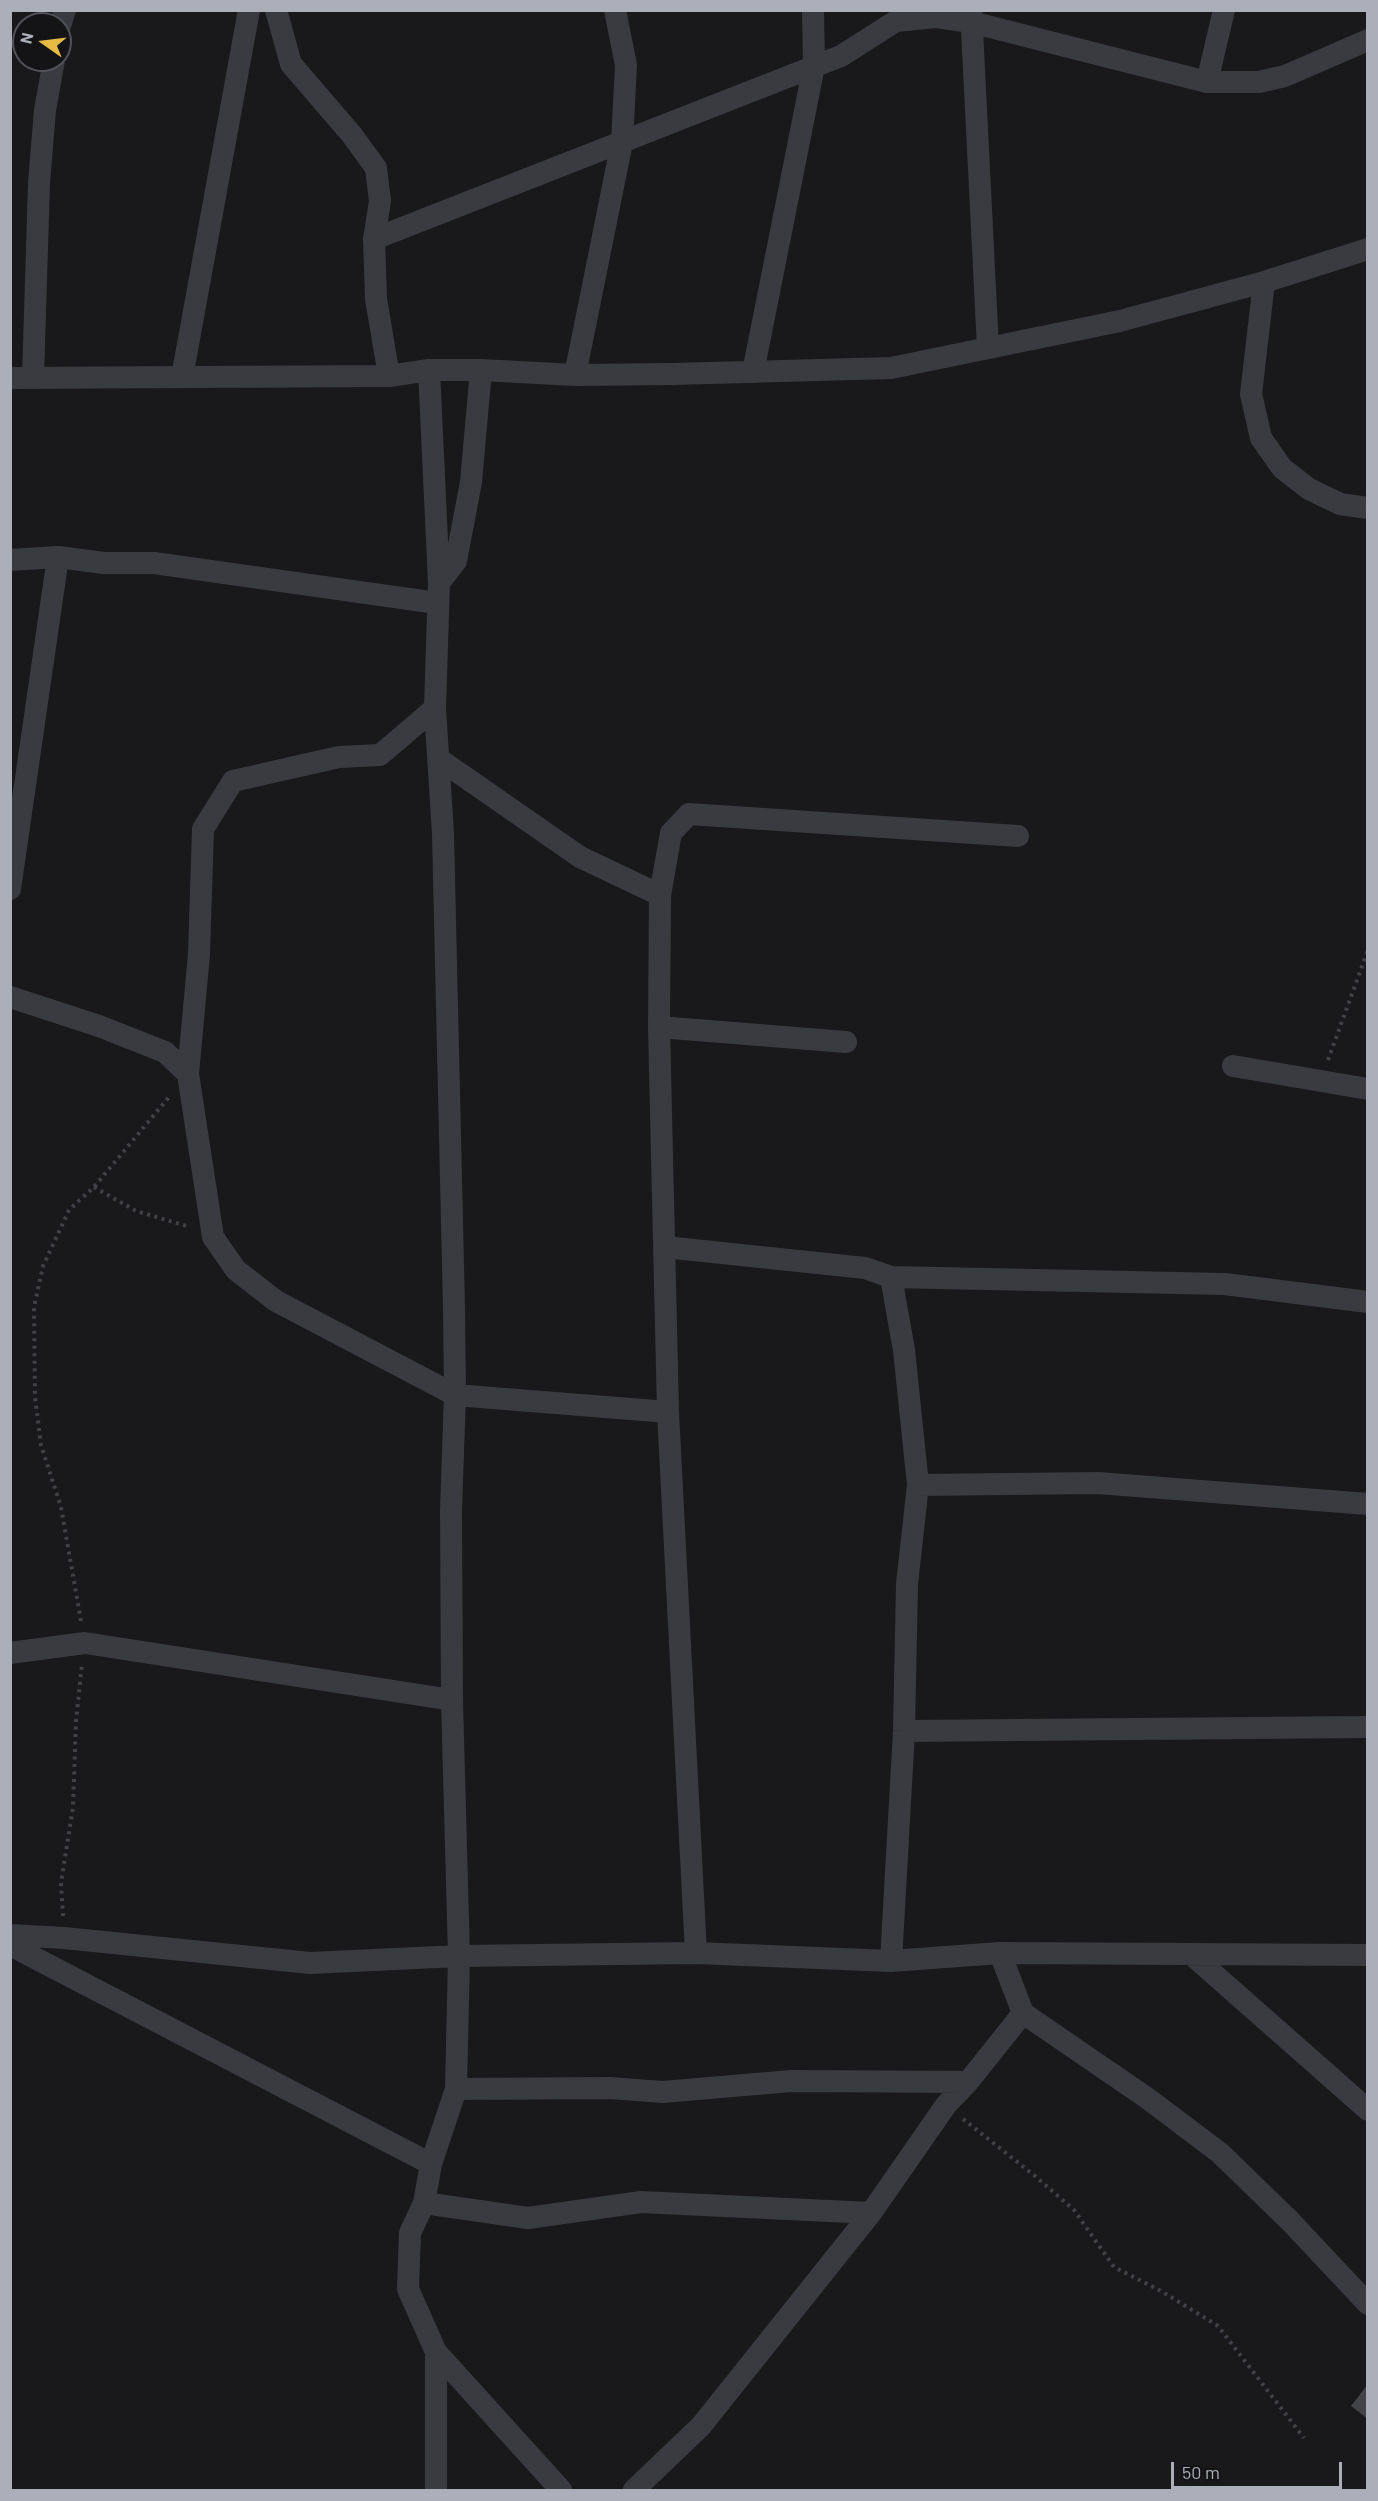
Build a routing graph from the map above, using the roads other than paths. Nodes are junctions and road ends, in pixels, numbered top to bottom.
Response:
1 (249, 10) edge
2 (276, 10) edge
3 (615, 10) edge
4 (813, 10) edge
5 (1224, 10) edge
6 (971, 16) edge
7 (1368, 40) edge
8 (814, 66) junction
9 (52, 72) edge
10 (1208, 82) junction
11 (622, 142) junction
12 (374, 239) junction
13 (1368, 249) edge
14 (1264, 282) junction
15 (988, 348) junction
16 (481, 369) junction
17 (429, 370) junction
18 (753, 372) junction
19 (575, 375) junction
20 (389, 376) junction
21 (182, 377) junction
22 (10, 378) edge
23 (33, 378) junction
24 (1368, 508) edge
25 (58, 557) junction
26 (10, 560) edge
27 (438, 593) junction
28 (435, 708) junction
29 (439, 759) junction
30 (1017, 836) dead end
31 (10, 889) edge
32 (660, 895) junction
33 (10, 997) edge
34 (659, 1027) junction
35 (846, 1042) dead end
36 (1233, 1066) dead end
37 (188, 1074) junction
38 (1368, 1089) edge
39 (666, 1247) junction
40 (891, 1277) junction
41 (1368, 1302) edge
42 (455, 1395) junction
43 (668, 1412) junction
44 (918, 1485) junction
45 (1368, 1504) edge
46 (10, 1653) edge
47 (452, 1700) junction
48 (1368, 1727) edge
49 (904, 1731) junction
50 (10, 1935) edge
51 (10, 1945) edge
52 (696, 1953) junction
53 (1000, 1953) junction
54 (1191, 1954) junction
55 (1368, 1955) edge
56 (459, 1956) junction
57 (891, 1961) junction
58 (1023, 2013) junction
59 (968, 2082) junction
60 (456, 2089) junction
61 (1368, 2110) edge
62 (430, 2164) junction
63 (424, 2203) junction
64 (871, 2212) junction
65 (1368, 2304) edge
66 (436, 2352) junction
67 (436, 2490) edge
68 (561, 2490) edge
69 (634, 2490) edge

1 - 21 street
2 - 12 street
3 - 11 street
4 - 8 street
5 - 10 street
6 - 8 street
6 - 10 street
6 - 15 street
7 - 10 street
8 - 11 street
8 - 18 street
9 - 23 street
11 - 12 street
11 - 19 street
12 - 20 street
13 - 14 street
14 - 15 street
14 - 24 street
15 - 18 street
16 - 17 street
16 - 19 street
16 - 27 street
17 - 20 street
17 - 27 street
18 - 19 street
20 - 21 street
21 - 23 street
22 - 23 street
25 - 26 street
25 - 27 street
25 - 31 street
27 - 28 street
28 - 29 street
28 - 37 street
29 - 32 street
29 - 42 street
30 - 32 street
32 - 34 street
33 - 37 street
34 - 35 street
34 - 39 street
36 - 38 street
37 - 42 street
39 - 40 street
39 - 43 street
40 - 41 street
40 - 44 street
42 - 43 street
42 - 47 street
43 - 52 street
44 - 45 street
44 - 49 street
46 - 47 street
47 - 56 street
48 - 49 street
49 - 57 street
50 - 56 street
51 - 62 street
52 - 56 street
52 - 57 street
53 - 54 street
53 - 57 street
53 - 58 street
54 - 55 street
54 - 61 street
56 - 60 street
58 - 59 street
58 - 65 street
59 - 60 street
59 - 64 street
60 - 62 street
62 - 63 street
63 - 64 street
63 - 66 street
64 - 69 street
66 - 67 street
66 - 68 street

